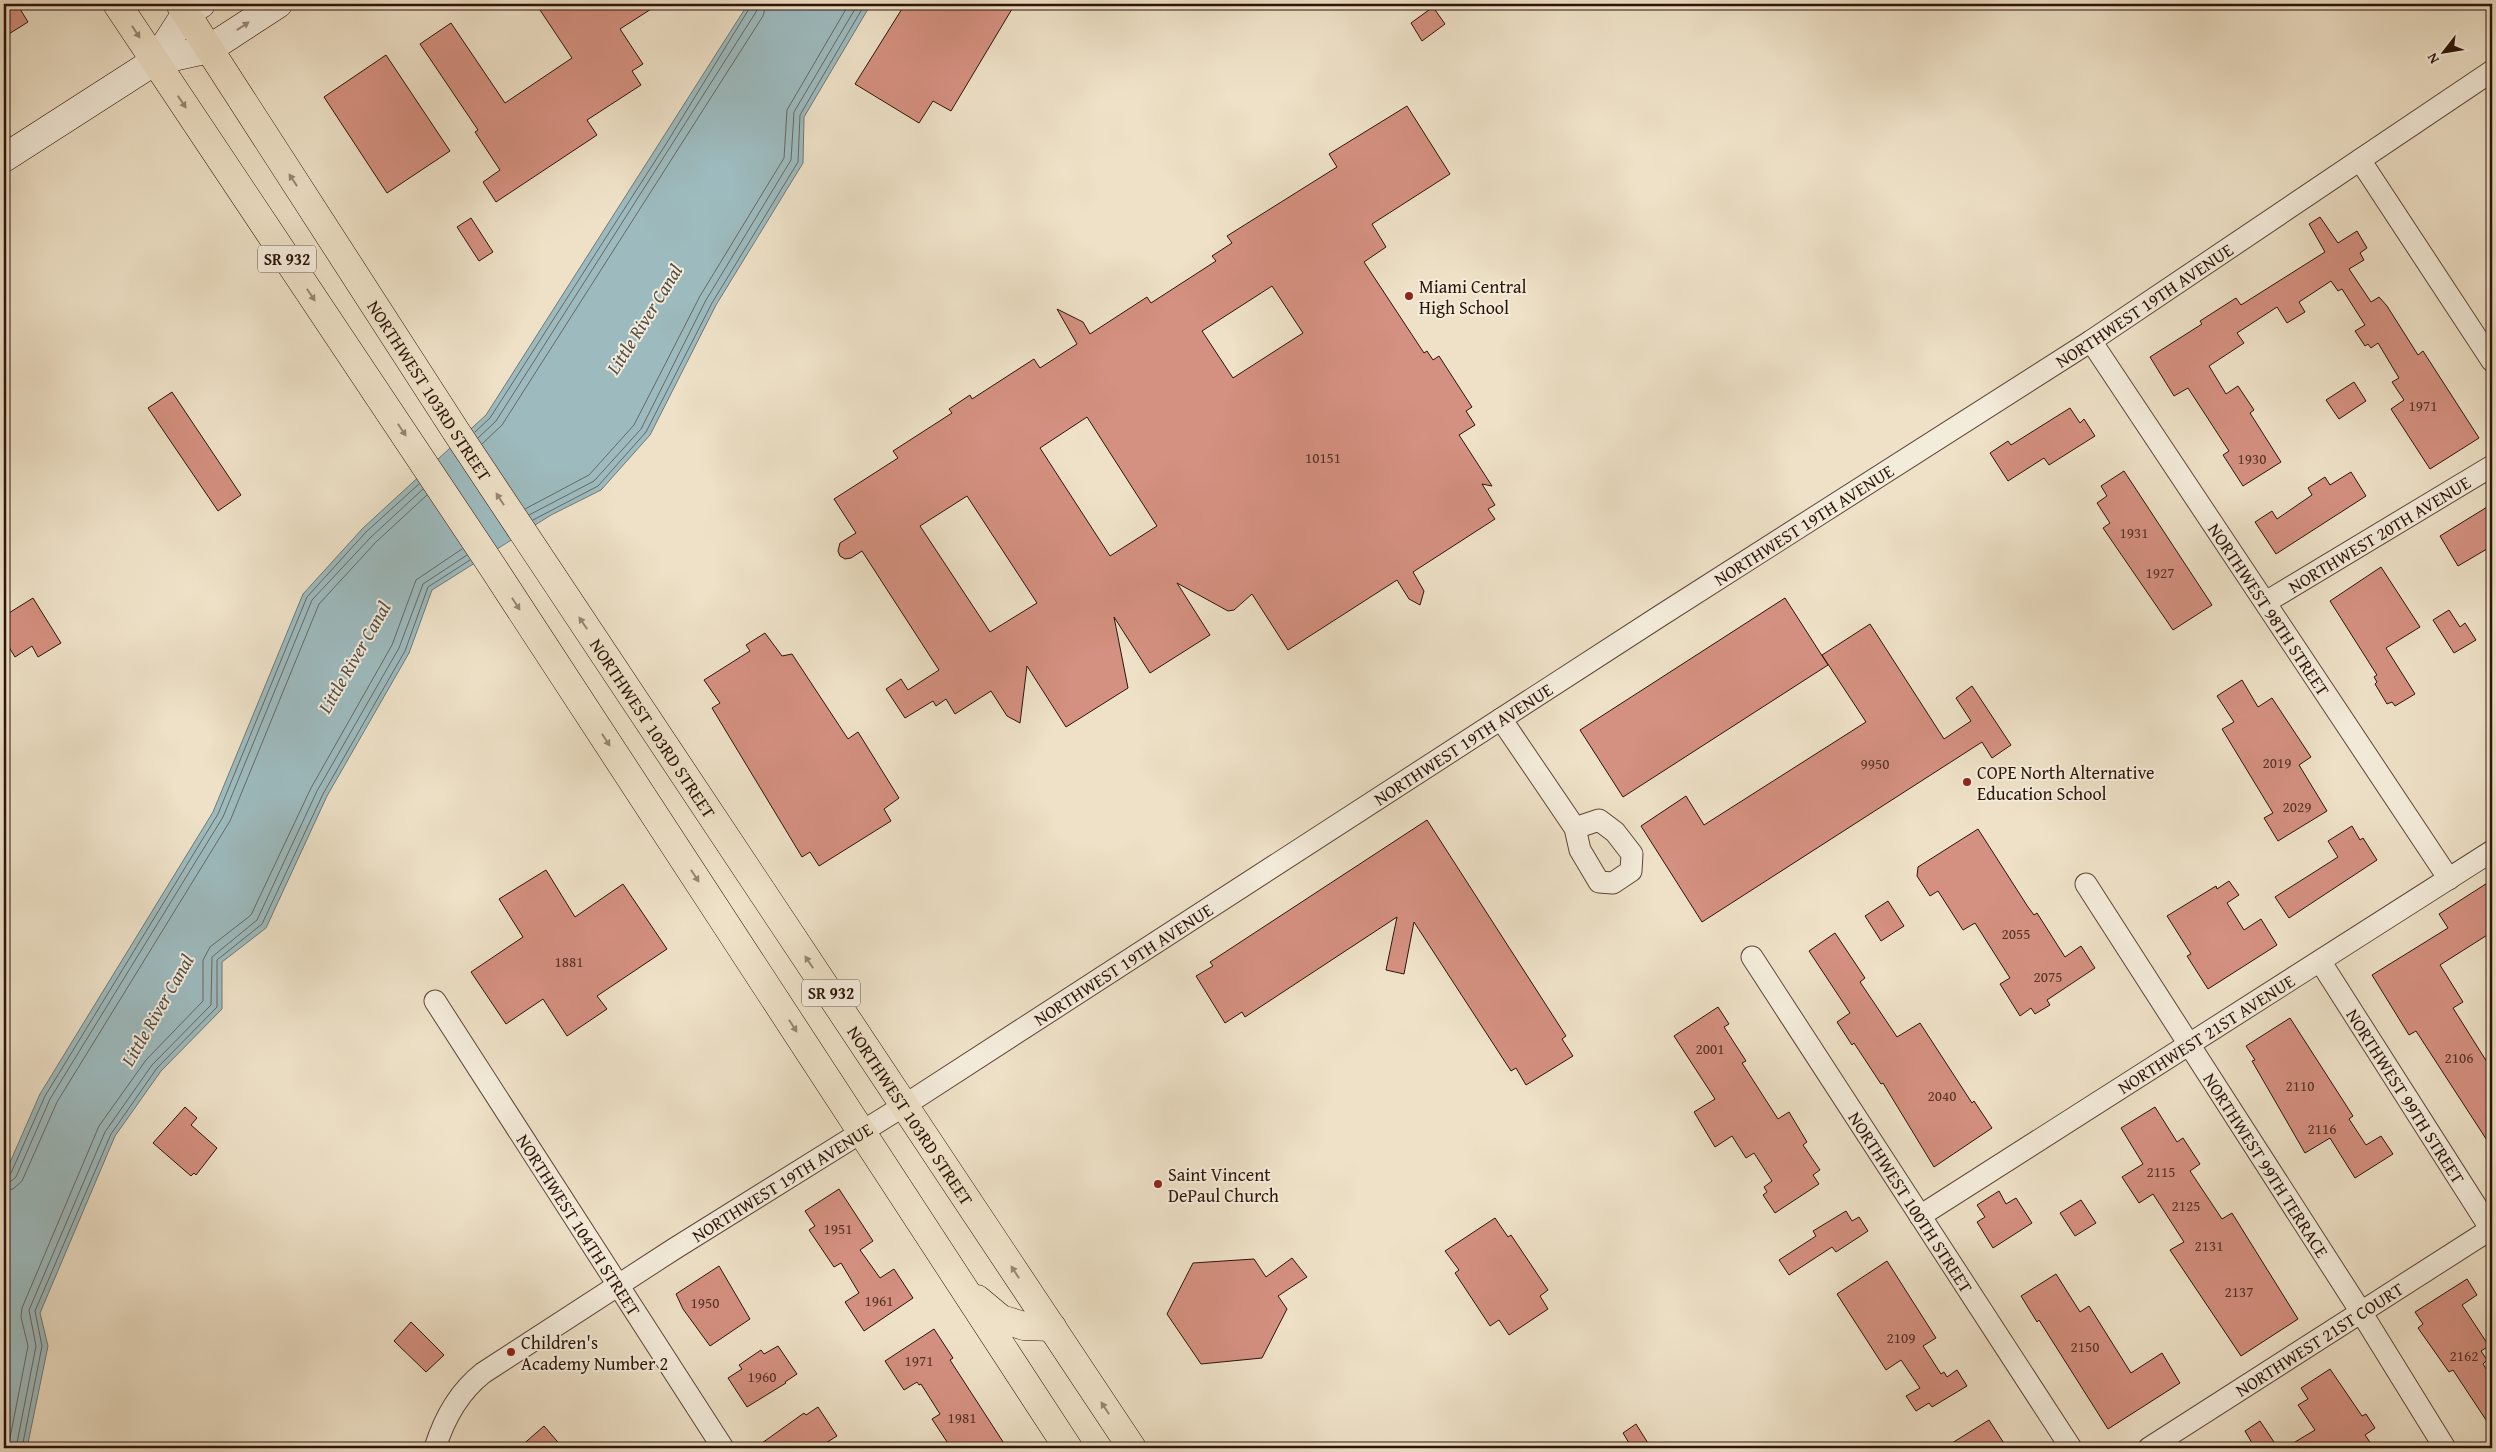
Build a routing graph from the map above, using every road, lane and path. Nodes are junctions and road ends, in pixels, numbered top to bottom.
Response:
1 (117, 4) edge
2 (278, 4) edge
3 (189, 7) edge
4 (209, 49) junction
5 (155, 61) junction
6 (2492, 71) edge
7 (4, 158) edge
8 (2360, 160) junction
9 (2091, 341) junction
10 (2492, 360) edge
11 (2492, 466) edge
12 (2266, 602) junction
13 (1501, 719) junction
14 (1575, 828) dead end
15 (2492, 852) edge
16 (2449, 879) junction
17 (2086, 884) dead end
18 (1752, 957) dead end
19 (2320, 960) junction
20 (435, 1001) dead end
21 (2188, 1045) junction
22 (905, 1105) junction
23 (861, 1133) junction
24 (1920, 1216) junction
25 (2491, 1230) edge
26 (619, 1285) junction
27 (960, 1286) junction
28 (2361, 1312) junction
29 (1052, 1327) junction
30 (435, 1448) edge
31 (723, 1448) edge
32 (1068, 1448) edge
33 (1132, 1448) edge
34 (2071, 1448) edge
35 (2148, 1448) edge
36 (2445, 1448) edge

1 -> 5 main road, SR 932
4 -> 2 main road
3 - 4 main road, NORTHWEST 103RD STREET / SR 932
3 - 5 main road
4 - 5 main road
22 -> 4 main road, NORTHWEST 103RD STREET / SR 932
5 - 7 main road
5 -> 23 main road, SR 932
6 - 8 street, NORTHWEST 19TH AVENUE
8 - 9 street, NORTHWEST 19TH AVENUE
8 - 10 street
9 - 12 street, NORTHWEST 98TH STREET
9 - 13 street, NORTHWEST 19TH AVENUE
11 - 12 street, NORTHWEST 20TH AVENUE
12 - 16 street, NORTHWEST 98TH STREET
13 - 14 street
13 - 22 street, NORTHWEST 19TH AVENUE
15 - 16 street, NORTHWEST 21ST AVENUE
16 - 19 street, NORTHWEST 21ST AVENUE
17 - 21 street, NORTHWEST 99TH TERRACE
18 - 24 street, NORTHWEST 100TH STREET
19 - 21 street, NORTHWEST 21ST AVENUE
19 - 25 street, NORTHWEST 99TH STREET
20 - 26 street, NORTHWEST 104TH STREET
21 - 24 street, NORTHWEST 21ST AVENUE
21 - 28 street, NORTHWEST 99TH TERRACE
22 - 23 street, NORTHWEST 19TH AVENUE
29 -> 22 main road, NORTHWEST 103RD STREET / SR 932
23 - 26 street, NORTHWEST 19TH AVENUE
23 - 27 main road, SR 932
24 - 34 street, NORTHWEST 100TH STREET
25 - 28 street, NORTHWEST 21ST COURT
26 - 30 street, NORTHWEST 19TH AVENUE
26 - 31 street, NORTHWEST 104TH STREET
27 - 29 main road
27 - 32 main road, SR 932
28 - 35 street, NORTHWEST 21ST COURT
28 - 36 street, NORTHWEST 99TH TERRACE
33 -> 29 main road, NORTHWEST 103RD STREET / SR 932

